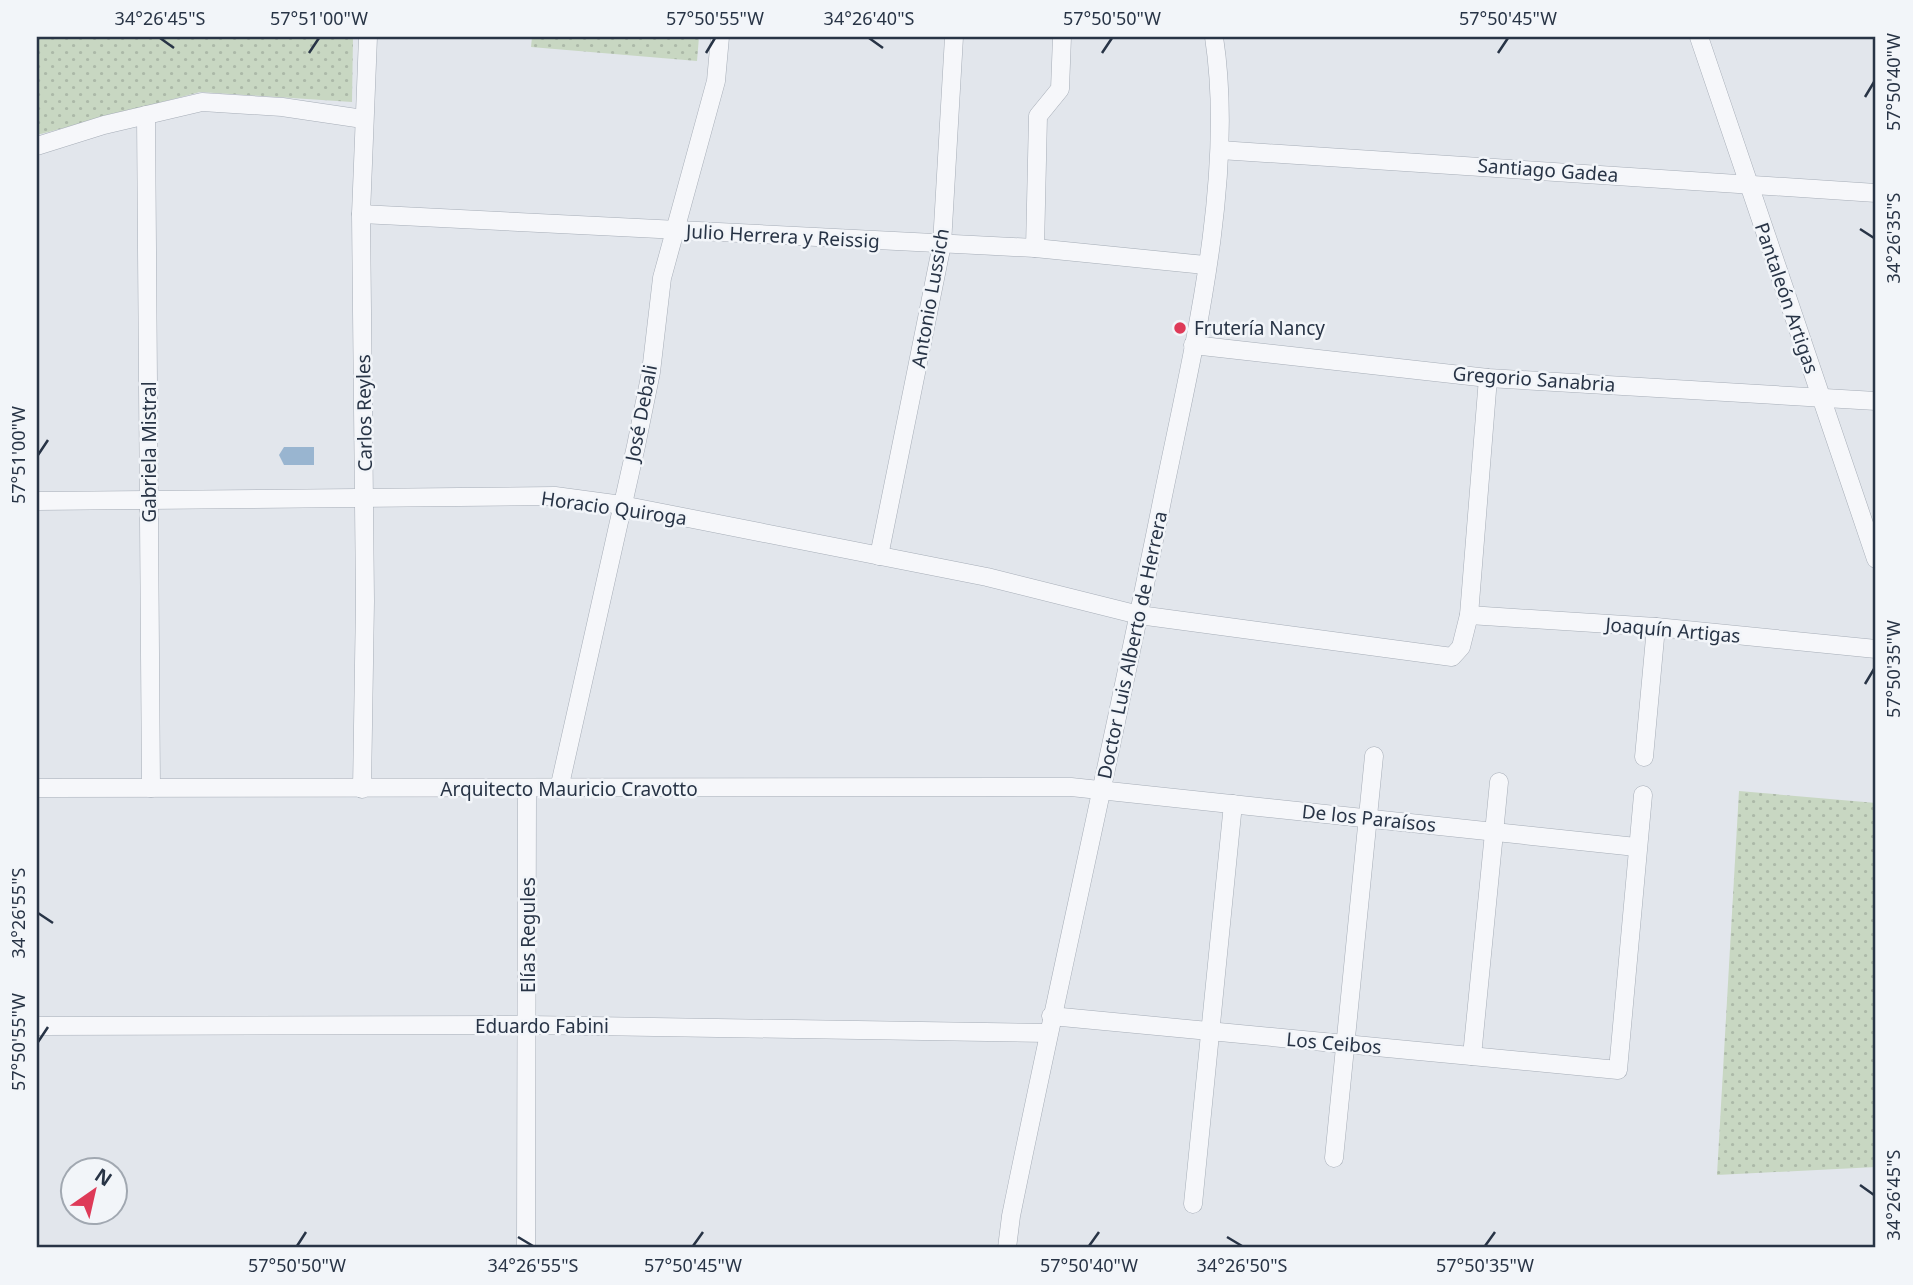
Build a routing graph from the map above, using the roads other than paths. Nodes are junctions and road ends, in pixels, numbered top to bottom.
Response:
1 (368, 37) edge
2 (720, 37) edge
3 (954, 37) edge
4 (1062, 37) edge
5 (1214, 37) edge
6 (1699, 37) edge
7 (146, 115) junction
8 (362, 119) junction
9 (37, 145) edge
10 (1220, 150) junction
11 (1747, 183) junction
12 (1876, 193) edge
13 (361, 214) junction
14 (673, 230) junction
15 (942, 244) junction
16 (1035, 248) junction
17 (1206, 265) junction
18 (1193, 345) junction
19 (1488, 378) junction
20 (1819, 396) junction
21 (1876, 401) edge
22 (365, 498) junction
23 (149, 500) junction
24 (37, 501) edge
25 (622, 505) junction
26 (879, 556) junction
27 (1876, 559) edge
28 (1139, 615) junction
29 (1469, 615) junction
30 (1656, 626) junction
31 (1876, 649) edge
32 (1374, 757) dead end
33 (1644, 757) dead end
34 (1499, 782) dead end
35 (37, 788) edge
36 (151, 788) junction
37 (362, 789) junction
38 (527, 789) junction
39 (559, 789) junction
40 (1101, 789) junction
41 (1643, 795) dead end
42 (1233, 804) junction
43 (1368, 818) junction
44 (1494, 832) junction
45 (1636, 848) junction
46 (1050, 1024) junction
47 (528, 1025) junction
48 (37, 1026) edge
49 (1212, 1032) junction
50 (1345, 1045) junction
51 (1472, 1056) junction
52 (1334, 1158) dead end
53 (1193, 1204) dead end
54 (526, 1248) edge
55 (1007, 1248) edge

1 - 8 street, Carlos Reyles
2 - 14 street, José Debali
3 - 15 street, Antonio Lussich
4 - 16 street
5 - 10 street, Doctor Luis Alberto de Herrera
6 - 11 street, Pantaleón Artigas
7 - 8 street
7 - 9 street
7 - 23 street, Gabriela Mistral
8 - 13 street, Carlos Reyles
10 - 11 street, Santiago Gadea
10 - 17 street, Doctor Luis Alberto de Herrera
11 - 12 street, Santiago Gadea
11 - 20 street, Pantaleón Artigas
13 - 14 street, Julio Herrera y Reissig
13 - 22 street, Carlos Reyles
14 - 15 street, Julio Herrera y Reissig
14 - 25 street, José Debali
15 - 16 street, Julio Herrera y Reissig
15 - 26 street, Antonio Lussich
16 - 17 street, Julio Herrera y Reissig
17 - 18 street, Doctor Luis Alberto de Herrera
18 - 19 street, Gregorio Sanabria
18 - 28 street, Doctor Luis Alberto de Herrera
19 - 20 street, Gregorio Sanabria
19 - 29 street
20 - 21 street, Gregorio Sanabria
20 - 27 street, Pantaleón Artigas
22 - 23 street, Horacio Quiroga
22 - 25 street, Horacio Quiroga
22 - 37 street, Carlos Reyles
23 - 24 street, Horacio Quiroga
23 - 36 street, Gabriela Mistral
25 - 26 street, Horacio Quiroga
25 - 39 street, José Debali
26 - 28 street, Horacio Quiroga
28 - 29 street
28 - 40 street, Doctor Luis Alberto de Herrera
29 - 30 street, Joaquín Artigas
30 - 31 street, Joaquín Artigas
30 - 33 street
32 - 43 street
34 - 44 street
35 - 36 street, Arquitecto Mauricio Cravotto
36 - 37 street, Arquitecto Mauricio Cravotto
37 - 38 street, Arquitecto Mauricio Cravotto
38 - 39 street, Arquitecto Mauricio Cravotto
38 - 47 street, Elías Regules
39 - 40 street, Arquitecto Mauricio Cravotto
40 - 42 street, De los Paraísos
40 - 46 street, Doctor Luis Alberto de Herrera
41 - 45 street
42 - 43 street, De los Paraísos
42 - 49 street
43 - 44 street, De los Paraísos
43 - 50 street
44 - 45 street, De los Paraísos
44 - 51 street
45 - 51 street, Los Ceibos
46 - 47 street, Eduardo Fabini
46 - 49 street, Los Ceibos
46 - 55 street, Doctor Luis Alberto de Herrera
47 - 48 street, Eduardo Fabini
47 - 54 street, Elías Regules
49 - 50 street, Los Ceibos
49 - 53 street
50 - 51 street, Los Ceibos
50 - 52 street

